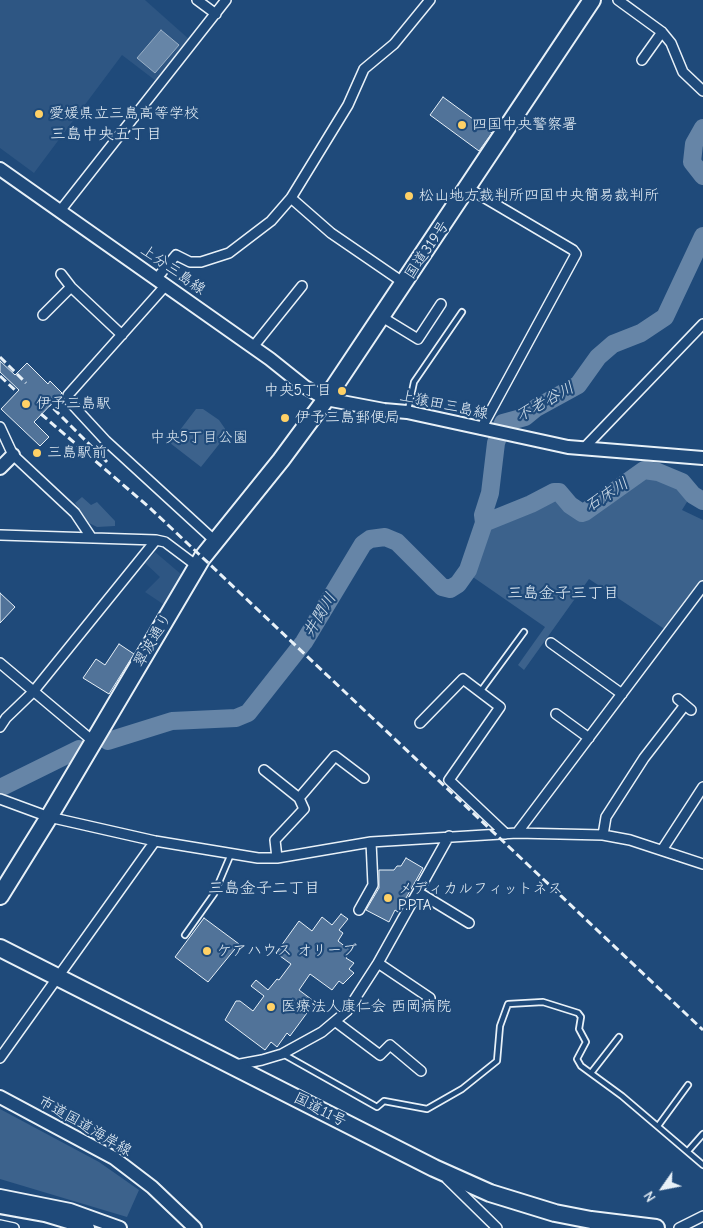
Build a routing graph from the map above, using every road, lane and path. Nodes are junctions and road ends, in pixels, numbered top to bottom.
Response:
1 (197, 0) edge
2 (226, 0) edge
3 (430, 0) edge
4 (592, 0) edge
5 (618, 0) edge
6 (216, 14) junction
7 (662, 32) junction
8 (642, 60) dead end
9 (703, 91) edge
10 (0, 169) edge
11 (468, 188) junction
12 (291, 198) junction
13 (60, 211) junction
14 (61, 274) dead end
15 (162, 282) junction
16 (404, 283) junction
17 (71, 286) junction
18 (302, 286) dead end
19 (441, 304) dead end
20 (462, 312) dead end
21 (43, 315) dead end
22 (382, 317) junction
23 (703, 324) edge
24 (122, 335) junction
25 (253, 347) junction
26 (326, 399) junction
27 (408, 412) junction
28 (0, 427) edge
29 (493, 432) junction
30 (584, 448) junction
31 (13, 455) junction
32 (703, 458) edge
33 (0, 468) edge
34 (0, 535) edge
35 (90, 537) junction
36 (156, 540) junction
37 (214, 540) junction
38 (196, 566) junction
39 (703, 586) edge
40 (524, 632) dead end
41 (551, 642) dead end
42 (0, 663) edge
43 (33, 692) junction
44 (480, 692) junction
45 (622, 694) junction
46 (684, 705) dead end
47 (556, 714) dead end
48 (420, 723) dead end
49 (0, 727) edge
50 (589, 738) junction
51 (94, 742) junction
52 (264, 770) dead end
53 (364, 778) dead end
54 (702, 792) edge
55 (299, 798) junction
56 (0, 799) edge
57 (49, 817) junction
58 (517, 833) junction
59 (506, 834) junction
60 (603, 835) junction
61 (449, 836) junction
62 (155, 841) junction
63 (371, 842) junction
64 (662, 850) junction
65 (231, 853) junction
66 (277, 858) junction
67 (703, 864) edge
68 (418, 892) junction
69 (0, 896) edge
70 (358, 910) dead end
71 (469, 923) dead end
72 (185, 935) dead end
73 (0, 948) edge
74 (378, 963) junction
75 (58, 976) junction
76 (430, 998) dead end
77 (336, 1022) junction
78 (619, 1037) dead end
79 (282, 1054) junction
80 (0, 1058) edge
81 (234, 1065) junction
82 (421, 1071) dead end
83 (591, 1073) junction
84 (688, 1086) dead end
85 (0, 1098) edge
86 (658, 1126) junction
87 (703, 1134) edge
88 (688, 1151) junction
89 (703, 1165) edge
90 (434, 1168) junction
91 (0, 1196) edge
92 (0, 1207) edge
93 (703, 1216) edge
94 (0, 1225) edge
95 (495, 1227) edge
96 (14, 1228) edge
97 (88, 1228) edge
98 (120, 1228) edge
99 (196, 1228) edge
100 (656, 1228) edge
101 (679, 1228) edge

1 - 6 street
2 - 6 street
3 - 12 street
4 - 11 highway, 国道319号
5 - 7 street
6 - 13 street
7 - 8 street
7 - 9 street
10 - 13 main road, 上分三島線
11 - 16 highway, 国道319号
11 - 29 street
12 - 15 street
12 - 16 street
13 - 15 main road, 上分三島線
14 - 17 street
15 - 24 street
15 - 25 main road, 上分三島線
16 - 22 highway, 国道319号
17 - 21 street
17 - 24 street
18 - 25 street
19 - 22 street
20 - 27 lane
22 - 26 highway, 国道319号
23 - 30 street
24 - 37 street
25 - 26 main road, 上分三島線
26 - 27 main road, 上猿田三島線
26 - 37 highway, 翠波通り
27 - 29 main road, 上猿田三島線
28 - 31 street
29 - 30 main road, 上猿田三島線
30 - 32 main road, 上猿田三島線
31 - 33 main road
31 - 35 street
34 - 35 street
35 - 36 street
36 - 38 street
36 - 43 street
37 - 38 highway, 翠波通り
38 - 51 highway, 翠波通り
39 - 45 street
40 - 44 lane
41 - 45 street
42 - 43 street
43 - 49 street
43 - 51 street
44 - 48 street
44 - 59 street
45 - 50 street
46 - 60 street
47 - 50 street
50 - 58 street
51 - 57 highway, 翠波通り
52 - 55 street
53 - 55 street
54 - 64 street
55 - 66 street
56 - 57 street
57 - 62 street
57 - 69 highway, 翠波通り
58 - 59 street
58 - 60 street
59 - 61 street
60 - 64 street
61 - 63 street
61 - 68 street
62 - 65 street
62 - 75 street
63 - 66 street
63 - 70 street
64 - 67 street
65 - 66 street
65 - 72 lane
68 - 71 street
68 - 74 street
73 - 75 highway, 国道11号
74 - 76 street
74 - 77 street
75 - 80 street
75 - 81 highway, 国道11号
77 - 79 street
77 - 82 street
78 - 83 lane
79 - 81 street
79 - 83 lane
81 - 90 highway, 国道11号
83 - 86 lane
84 - 86 lane
85 - 99 main road, 市道国道海岸線
86 - 88 lane
87 - 88 lane
88 - 89 lane
90 - 95 street
90 - 100 highway, 国道11号
91 - 98 main road
92 - 97 main road
93 - 101 street
94 - 96 street

